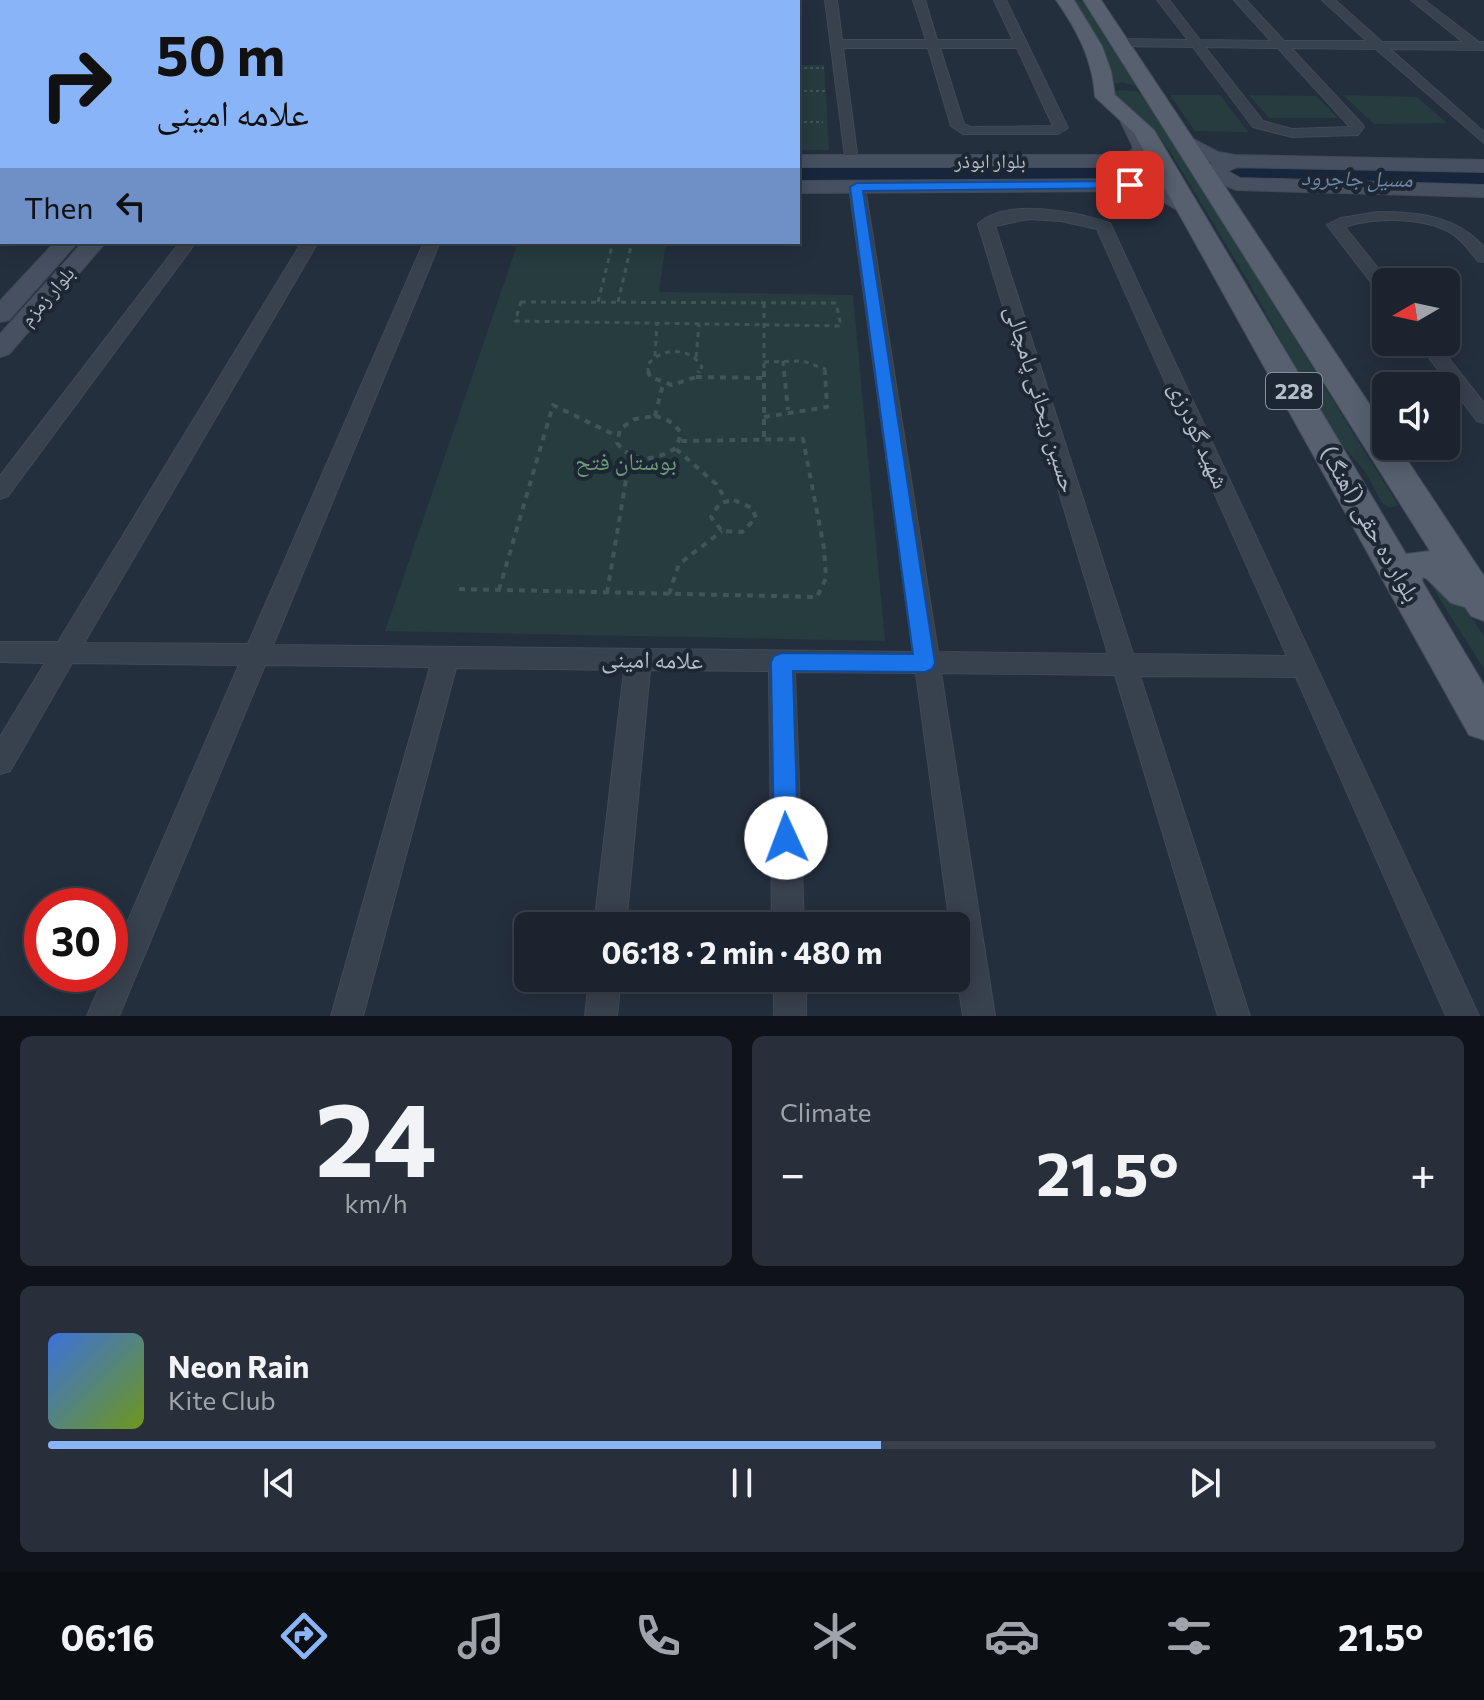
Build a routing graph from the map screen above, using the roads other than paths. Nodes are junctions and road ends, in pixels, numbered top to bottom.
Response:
1 (831, 0) edge
2 (919, 0) edge
3 (1000, 0) edge
4 (1065, 0) edge
5 (1092, 0) edge
6 (1163, 0) edge
7 (1240, 0) edge
8 (1328, 0) edge
9 (1417, 0) edge
10 (1120, 43) junction
11 (837, 44) junction
12 (931, 44) junction
13 (1020, 44) junction
14 (1196, 44) junction
15 (1282, 44) junction
16 (1376, 45) junction
17 (1481, 48) edge
18 (1128, 118) junction
19 (1484, 139) edge
20 (1187, 145) junction
21 (800, 161) edge
22 (851, 161) junction
23 (1118, 161) junction
24 (1235, 161) junction
25 (1484, 166) edge
26 (1130, 185) junction
27 (1274, 186) junction
28 (800, 187) edge
29 (857, 187) junction
30 (1484, 191) edge
31 (1187, 206) junction
32 (1226, 207) junction
33 (1079, 217) joint
34 (65, 244) edge
35 (93, 244) edge
36 (186, 244) edge
37 (309, 244) edge
38 (431, 244) edge
39 (1484, 257) edge
40 (1372, 272) edge
41 (0, 315) edge
42 (0, 349) edge
43 (1437, 356) edge
44 (1449, 372) edge
45 (1460, 381) edge
46 (1484, 381) edge
47 (1460, 386) edge
48 (1484, 416) edge
49 (1334, 456) junction
50 (0, 491) edge
51 (1415, 499) junction
52 (1403, 583) junction
53 (1484, 606) edge
54 (1484, 623) edge
55 (0, 652) edge
56 (64, 653) junction
57 (255, 655) junction
58 (446, 657) junction
59 (638, 660) junction
60 (782, 662) junction
61 (925, 663) junction
62 (1124, 665) junction
63 (1304, 667) junction
64 (1484, 722) edge
65 (0, 762) edge
66 (611, 912) edge
67 (788, 912) edge
68 (604, 992) edge
69 (790, 992) edge
70 (103, 1016) edge
71 (347, 1016) edge
72 (601, 1016) edge
73 (790, 1016) edge
74 (979, 1016) edge
75 (1234, 1016) edge
76 (1463, 1016) edge

1 - 11 street
2 - 12 street
3 - 13 street
4 - 18 main road, 228
5 - 10 main road, 228
6 - 14 street
7 - 15 street
8 - 16 street
9 - 17 street
10 - 14 street
10 - 20 main road, 228
11 - 12 street
11 - 22 street
12 - 13 street
12 - 13 street
14 - 15 street
14 - 15 street
15 - 16 street
16 - 17 street
16 - 19 street
18 - 23 main road
18 - 31 main road, 228
20 - 24 main road
20 - 32 main road, 228
21 - 22 main road, بلوار ابوذر
22 - 23 main road, بلوار ابوذر
23 - 26 main road
24 - 25 main road
24 - 27 main road
26 - 29 main road, بلوار ابوذر
26 - 31 main road, بلوار ابوذر
27 - 30 main road
27 - 32 main road
28 - 29 main road, بلوار ابوذر
29 - 61 street
31 - 49 main road, بلوار ده حقی (آهنگ) / 228
32 - 51 main road, بلوار ده حقی (آهنگ) / 228
33 - 62 street, حسین ریحانی پامچالی
33 - 63 street, شهید گودرزی
34 - 41 main road, بلوار زمزم
35 - 42 main road, بلوار زمزم
36 - 50 street
37 - 56 street
38 - 57 street
39 - 40 street
43 - 44 street
45 - 46 street
47 - 48 street
49 - 51 main road
49 - 52 main road, بلوار ده حقی (آهنگ) / 228
51 - 53 main road, بلوار ده حقی (آهنگ) / 228
52 - 54 main road
52 - 64 main road, بلوار ده حقی (آهنگ) / 228
55 - 56 street, علامه امینی
56 - 57 street, علامه امینی
56 - 65 street
57 - 58 street, علامه امینی
57 - 70 street
58 - 59 street, علامه امینی
58 - 71 street
59 - 60 street, علامه امینی
59 - 66 street
60 - 61 street, علامه امینی
60 - 67 street
61 - 62 street, علامه امینی
61 - 74 street
62 - 63 street, علامه امینی
62 - 75 street
63 - 76 street, شهید گودرزی
68 - 72 street
69 - 73 street

